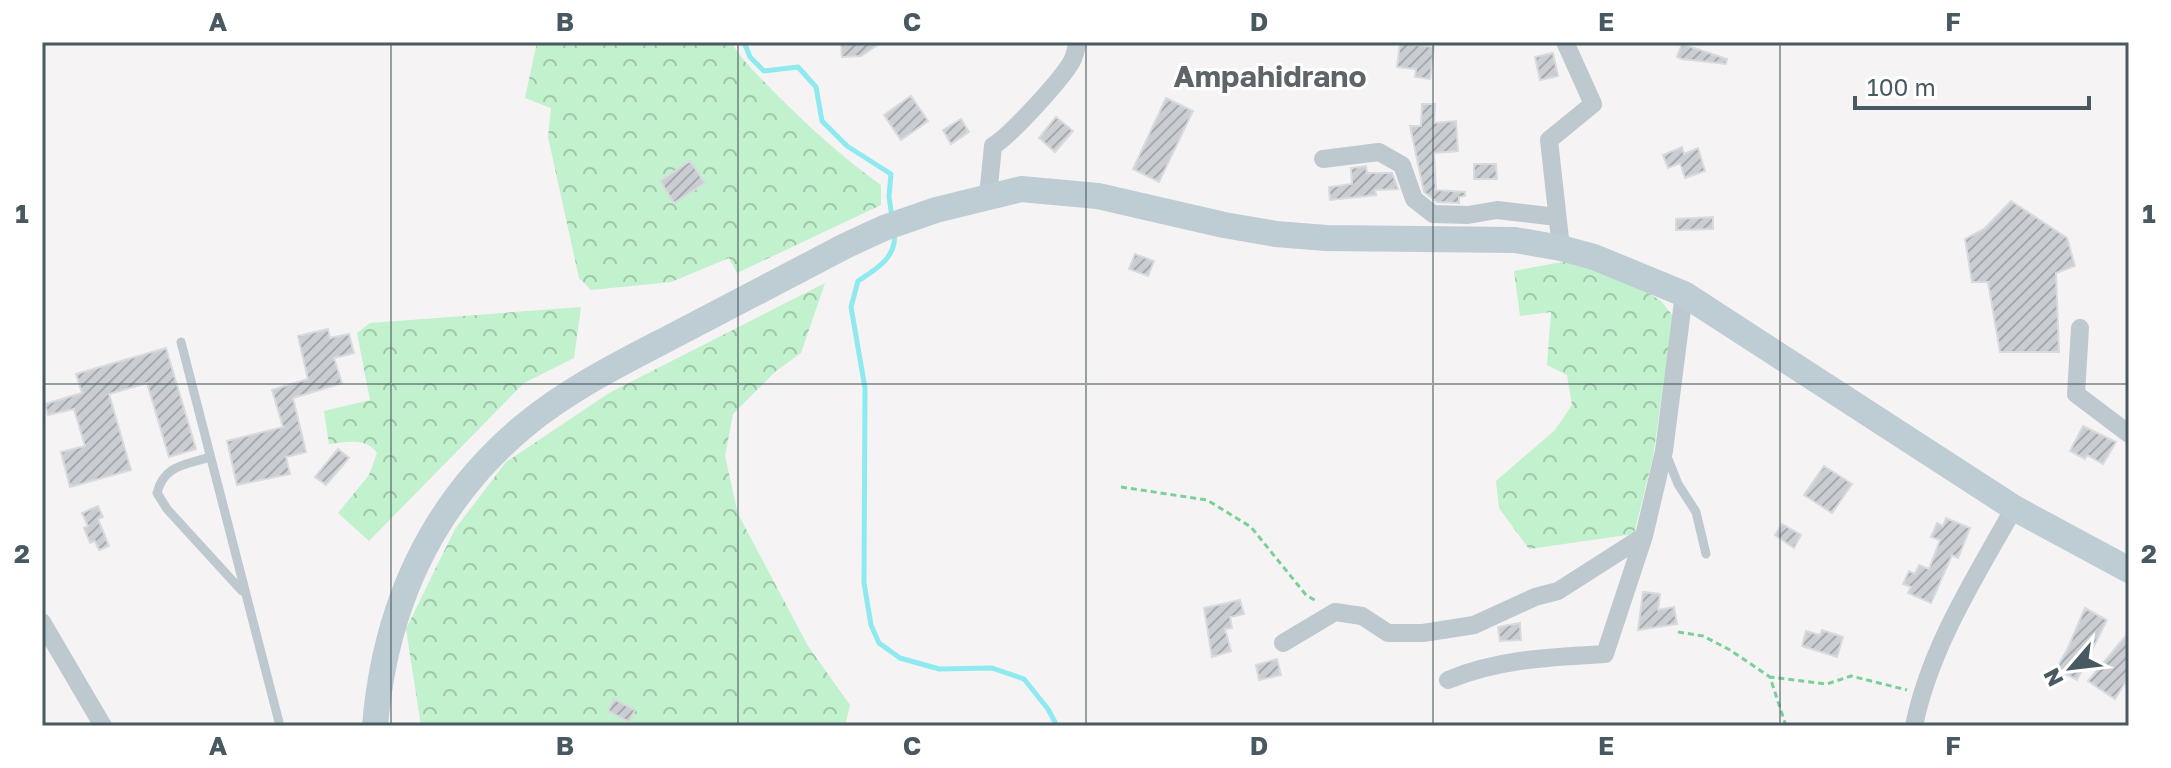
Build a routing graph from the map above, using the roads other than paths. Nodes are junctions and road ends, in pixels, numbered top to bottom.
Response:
1 (1078, 42) edge
2 (1093, 42) edge
3 (1565, 42) edge
4 (1072, 61) junction
5 (1323, 159) dead end
6 (988, 196) junction
7 (1557, 217) junction
8 (1561, 248) junction
9 (1684, 294) junction
10 (2080, 328) dead end
11 (181, 342) dead end
12 (2129, 434) edge
13 (1664, 451) junction
14 (210, 457) junction
15 (2014, 508) junction
16 (1644, 536) junction
17 (1706, 554) dead end
18 (2129, 570) edge
19 (244, 594) junction
20 (42, 622) edge
21 (1283, 643) dead end
22 (1448, 680) dead end
23 (103, 726) edge
24 (280, 726) edge
25 (375, 726) edge
26 (1914, 726) edge

1 - 4 street
2 - 4 street
3 - 7 street
4 - 6 street
5 - 7 street
6 - 8 street
6 - 25 street
7 - 8 street
8 - 9 street
9 - 13 street
9 - 15 street
10 - 12 street
11 - 14 lane
13 - 16 street
13 - 17 lane
14 - 19 lane
14 - 19 lane
15 - 18 street
15 - 26 street
16 - 21 street
16 - 22 street
19 - 24 lane
20 - 23 street

